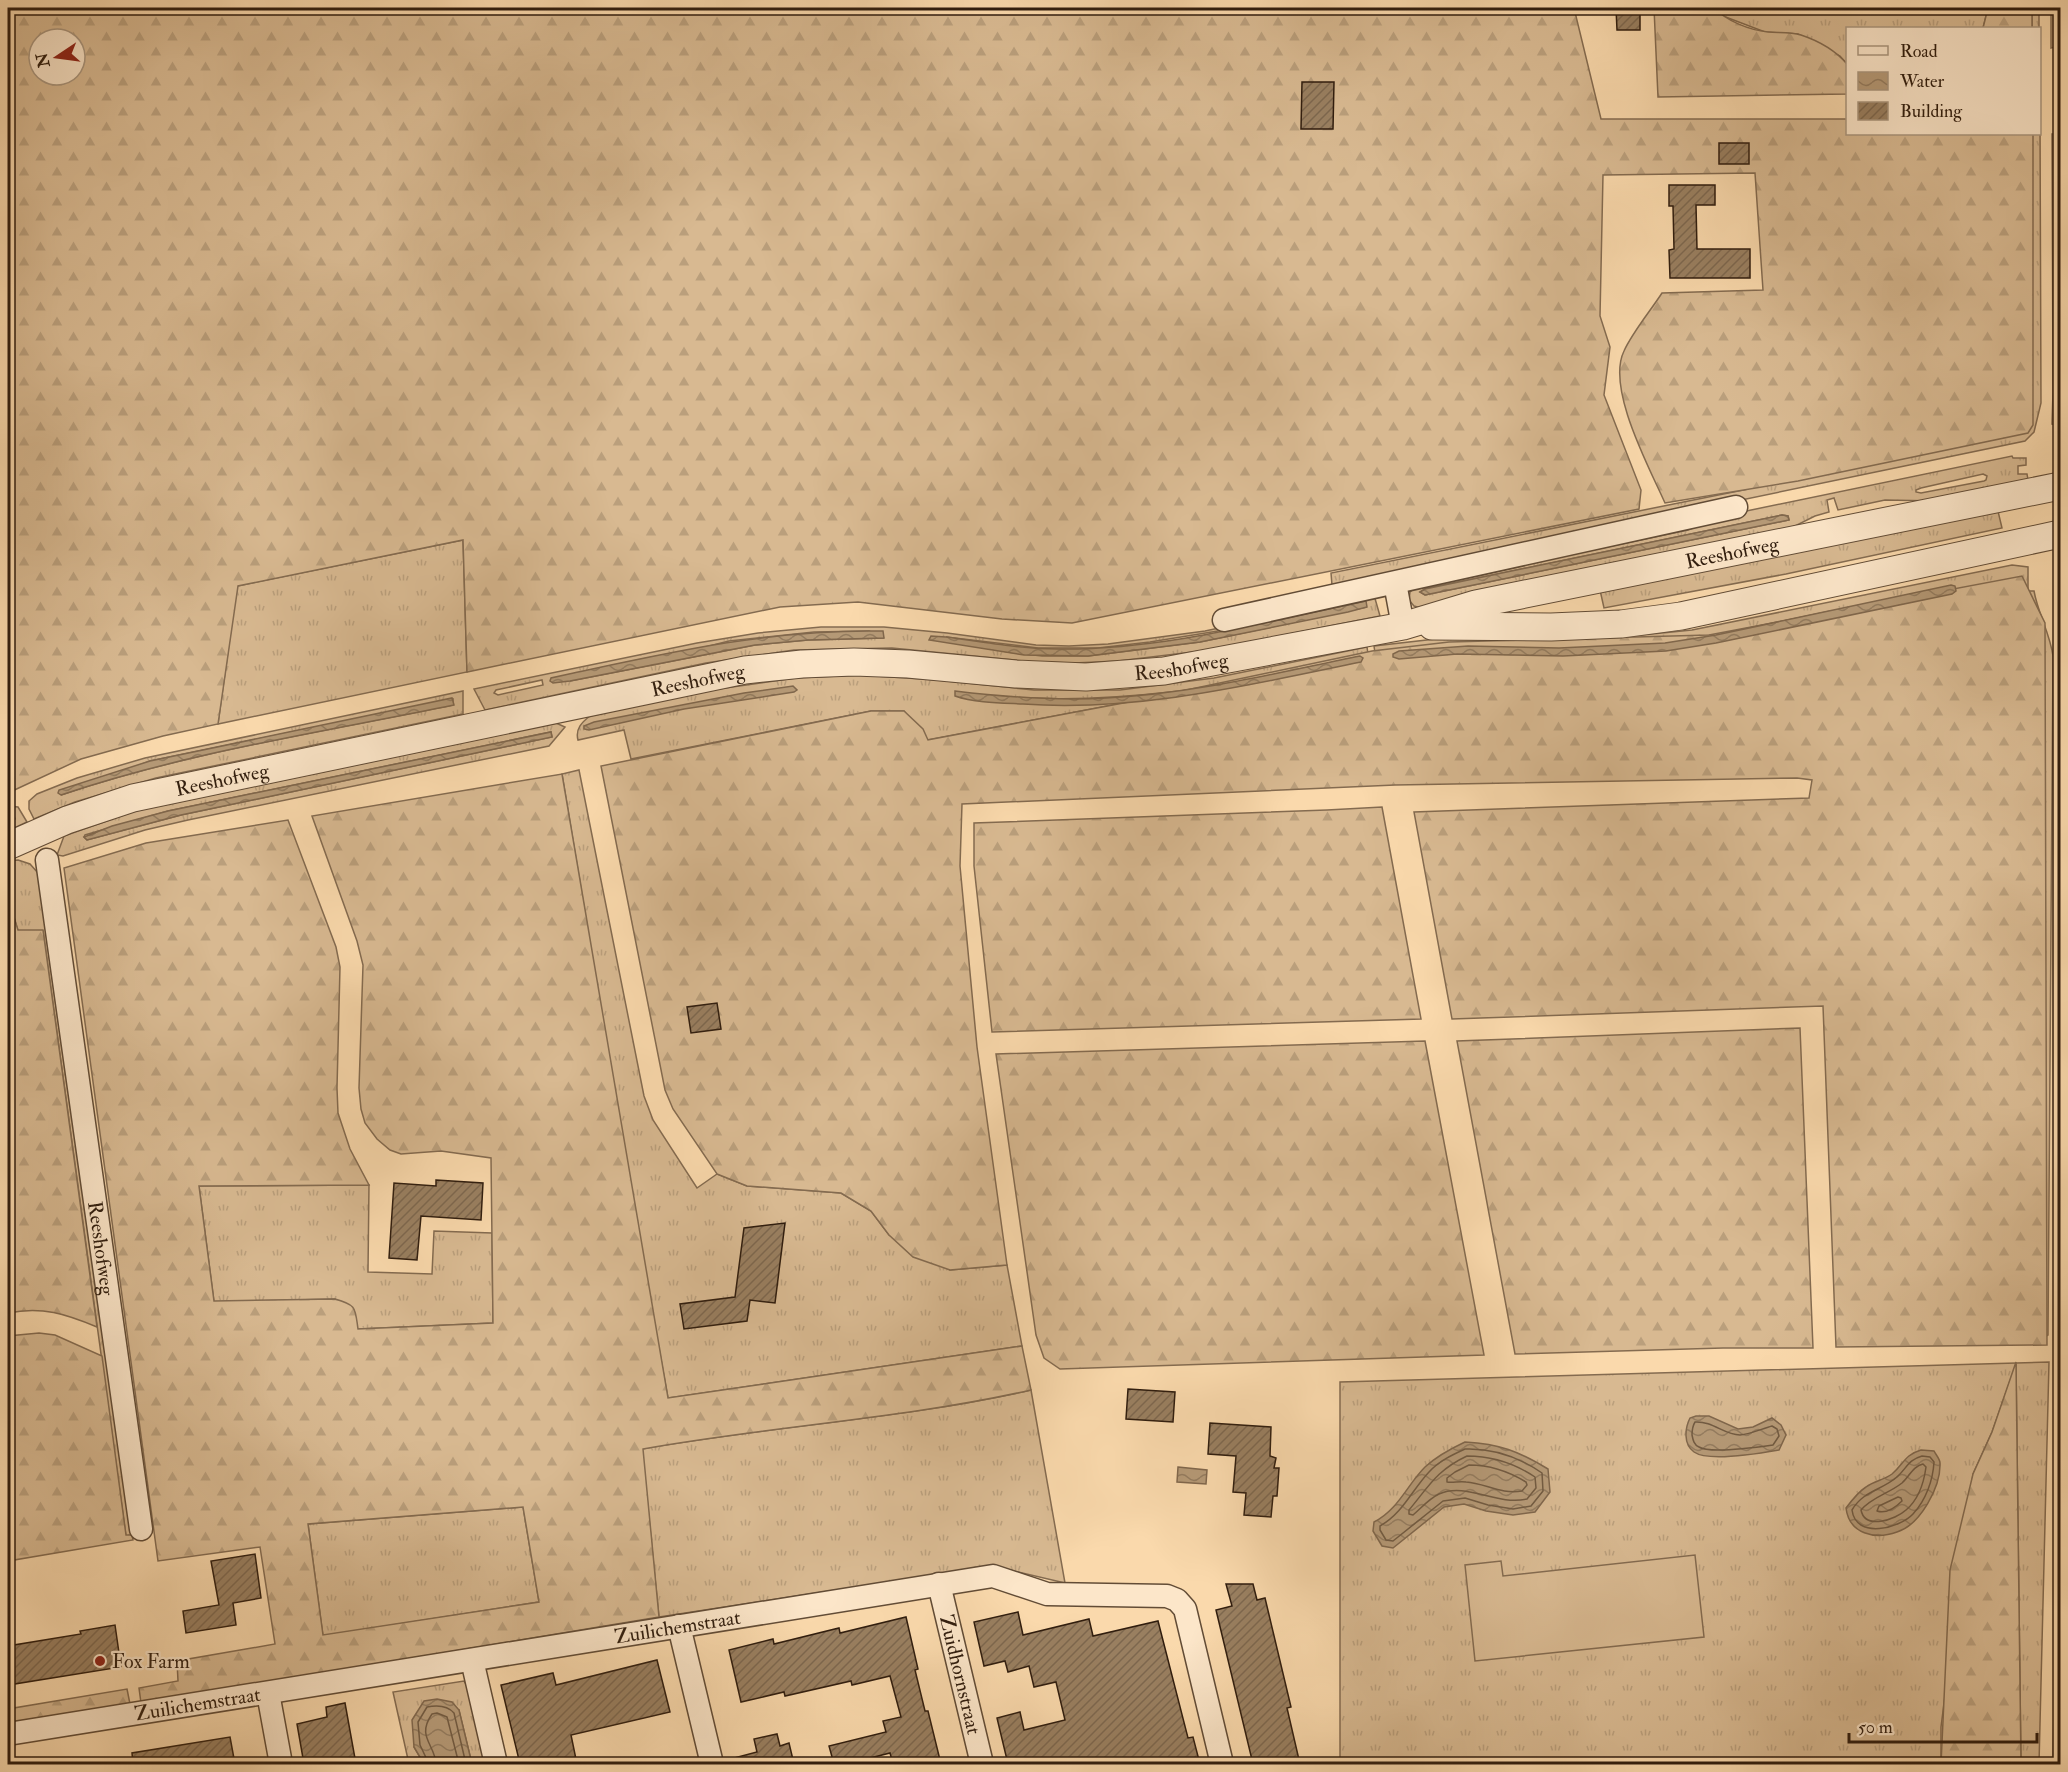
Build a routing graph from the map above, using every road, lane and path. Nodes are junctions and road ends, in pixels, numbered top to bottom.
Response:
1 (2061, 486) edge
2 (1736, 507) dead end
3 (2061, 534) edge
4 (1395, 583) junction
5 (1224, 620) dead end
6 (1403, 626) junction
7 (8, 846) edge
8 (46, 860) dead end
9 (141, 1529) dead end
10 (939, 1584) junction
11 (680, 1626) junction
12 (472, 1660) junction
13 (268, 1693) junction
14 (8, 1734) edge
15 (281, 1764) edge
16 (496, 1764) edge
17 (712, 1764) edge
18 (982, 1764) edge
19 (1222, 1764) edge

1 - 6 street, Reeshofweg
2 - 4 street, Reeshofweg
3 - 6 street, Reeshofweg
4 - 5 street, Reeshofweg
4 - 6 street
6 - 7 street, Reeshofweg
8 - 9 street, Reeshofweg
10 - 11 street, Zuilichemstraat
10 - 18 street, Zuidhornstraat
10 - 19 street, Zuilichemstraat
11 - 12 street, Zuilichemstraat
11 - 17 street
12 - 13 street, Zuilichemstraat
12 - 16 street
13 - 14 street, Zuilichemstraat
13 - 15 street

